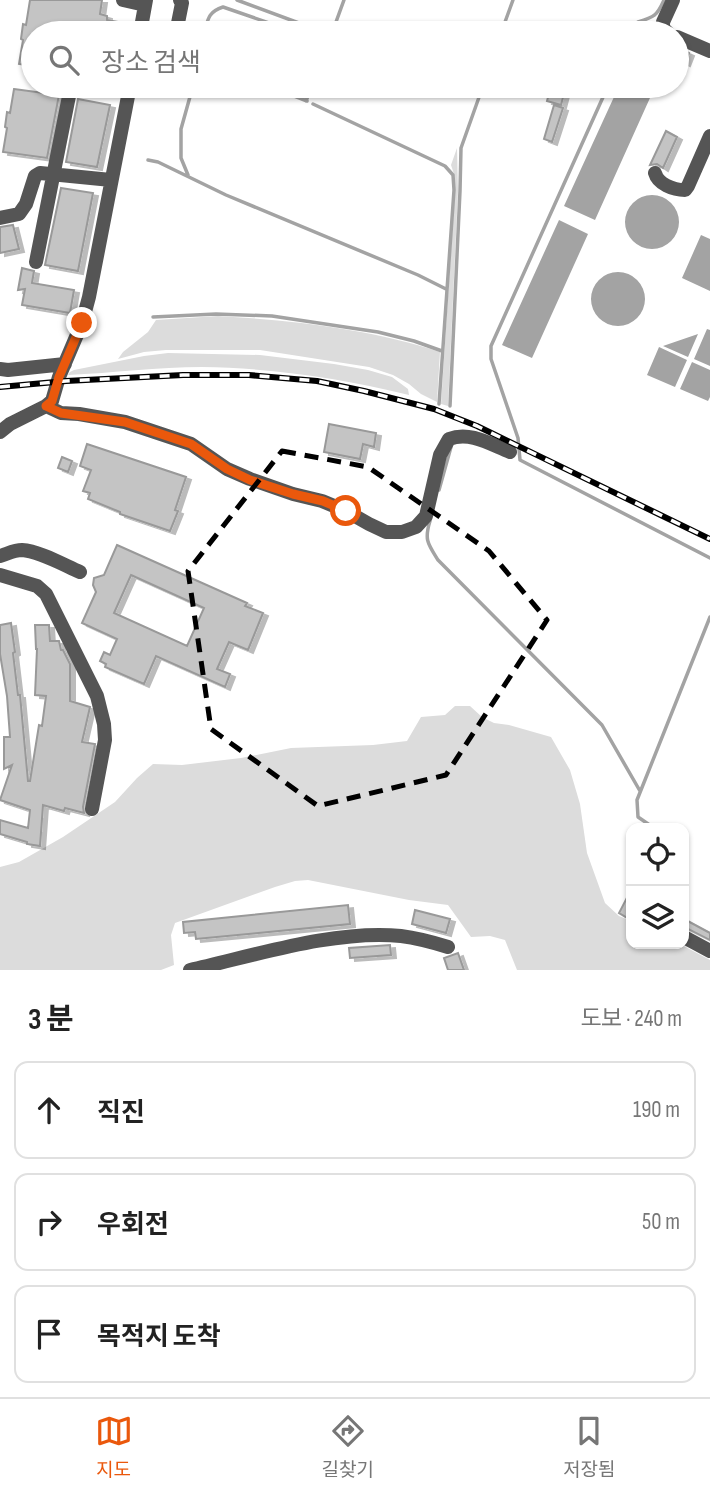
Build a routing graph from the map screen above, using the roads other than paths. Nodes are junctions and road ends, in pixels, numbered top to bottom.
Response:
1 (123, 0) edge
2 (180, 0) edge
3 (673, 0) edge
4 (146, 3) edge
5 (142, 21) edge
6 (178, 21) edge
7 (663, 21) edge
8 (689, 42) edge
9 (710, 51) edge
10 (69, 98) edge
11 (128, 98) edge
12 (710, 136) edge
13 (54, 173) junction
14 (655, 173) dead end
15 (111, 180) junction
16 (0, 218) edge
17 (36, 262) dead end
18 (65, 364) junction
19 (0, 369) edge
20 (46, 406) junction
21 (0, 432) edge
22 (510, 452) dead end
23 (0, 556) edge
24 (80, 572) dead end
25 (0, 575) edge
26 (92, 809) dead end
27 (689, 940) edge
28 (448, 947) dead end
29 (710, 951) edge
30 (190, 970) edge

1 - 4 street
2 - 6 street
3 - 7 street
4 - 5 street
8 - 9 street
10 - 13 street
11 - 15 street
12 - 14 street
13 - 15 street
13 - 16 street
13 - 17 street
15 - 18 street
18 - 19 street
18 - 20 street
20 - 21 street
20 - 22 street
23 - 24 street
25 - 26 street
27 - 29 street
28 - 30 street

